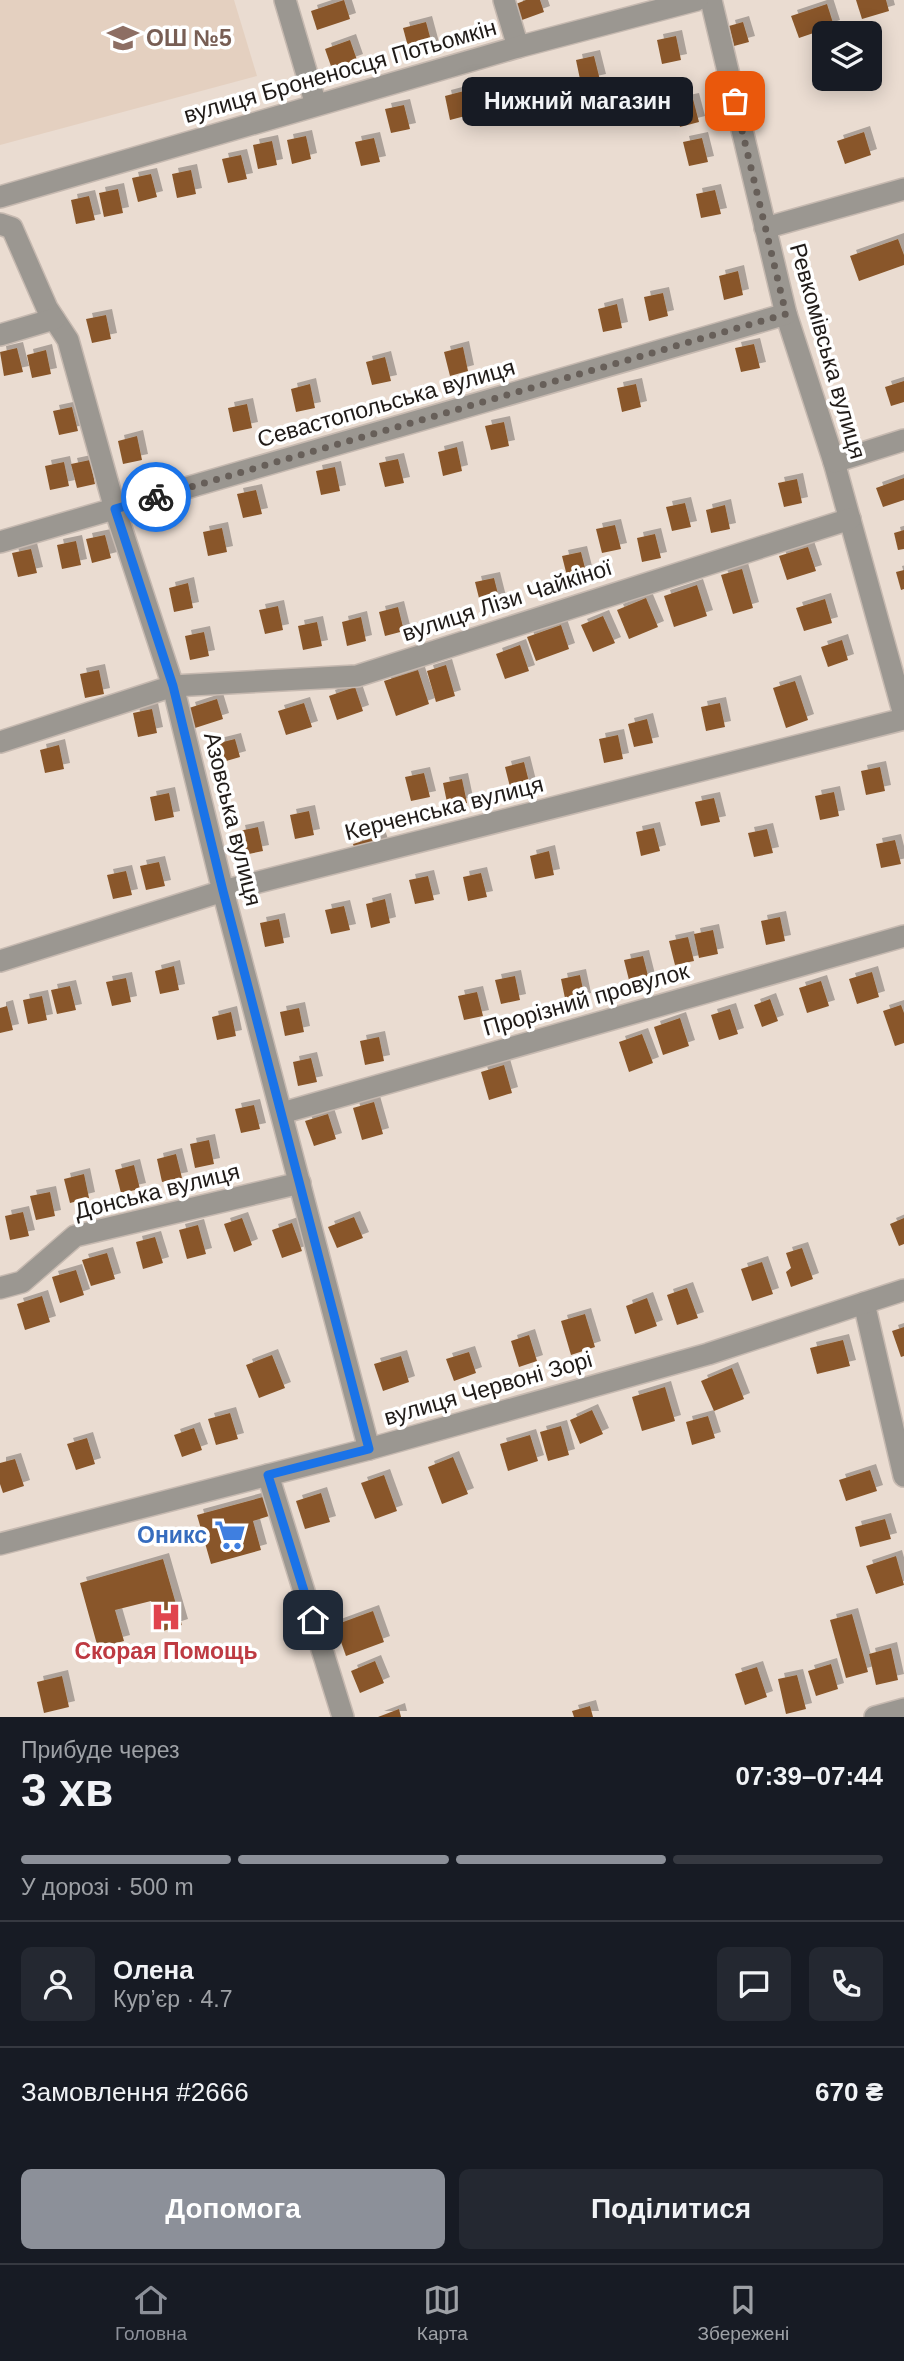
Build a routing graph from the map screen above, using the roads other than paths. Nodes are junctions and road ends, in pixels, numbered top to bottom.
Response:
1 (285, 0) edge
2 (504, 0) edge
3 (697, 0) edge
4 (711, 0) edge
5 (518, 47) junction
6 (316, 105) junction
7 (904, 189) edge
8 (0, 197) edge
9 (0, 224) edge
10 (765, 228) junction
11 (786, 314) junction
12 (54, 319) junction
13 (0, 335) edge
14 (904, 440) edge
15 (834, 462) junction
16 (115, 509) junction
17 (850, 519) junction
18 (0, 542) edge
19 (173, 686) junction
20 (904, 717) edge
21 (0, 742) edge
22 (223, 891) junction
23 (904, 936) edge
24 (0, 961) edge
25 (282, 1113) junction
26 (300, 1183) junction
27 (0, 1288) edge
28 (904, 1290) edge
29 (864, 1303) junction
30 (369, 1449) junction
31 (268, 1475) junction
32 (904, 1476) edge
33 (0, 1544) edge
34 (904, 1709) edge
35 (343, 1717) edge
36 (874, 1717) edge

1 - 6 street
2 - 5 street
3 - 5 street, вулиця Броненосця Потьомкін
4 - 10 street, Ревкомівська вулиця
5 - 6 street, вулиця Броненосця Потьомкін
6 - 8 street, вулиця Броненосця Потьомкін
7 - 10 street
9 - 12 street, Азовська вулиця
10 - 11 street, Ревкомівська вулиця
11 - 15 street, Ревкомівська вулиця
11 - 16 street, Севастопольська вулиця
12 - 13 street
12 - 16 street, Азовська вулиця
14 - 15 street
15 - 17 street, Ревкомівська вулиця
16 - 18 street, Севастопольська вулиця
16 - 19 street, Азовська вулиця
17 - 19 street, вулиця Лізи Чайкіної
17 - 20 street, Ревкомівська вулиця
19 - 21 street, вулиця Лізи Чайкіної
19 - 22 street, Азовська вулиця
20 - 22 street, Керченська вулиця
22 - 24 street, Керченська вулиця
22 - 25 street, Азовська вулиця
23 - 25 street, Прорізний провулок
25 - 26 street, Азовська вулиця
26 - 27 street, Донська вулиця
26 - 30 street, Азовська вулиця
28 - 29 street, вулиця Червоні Зорі
29 - 30 street, вулиця Червоні Зорі
29 - 32 street
30 - 31 street, вулиця Червоні Зорі
31 - 33 street, вулиця Червоні Зорі
31 - 35 street
34 - 36 street

